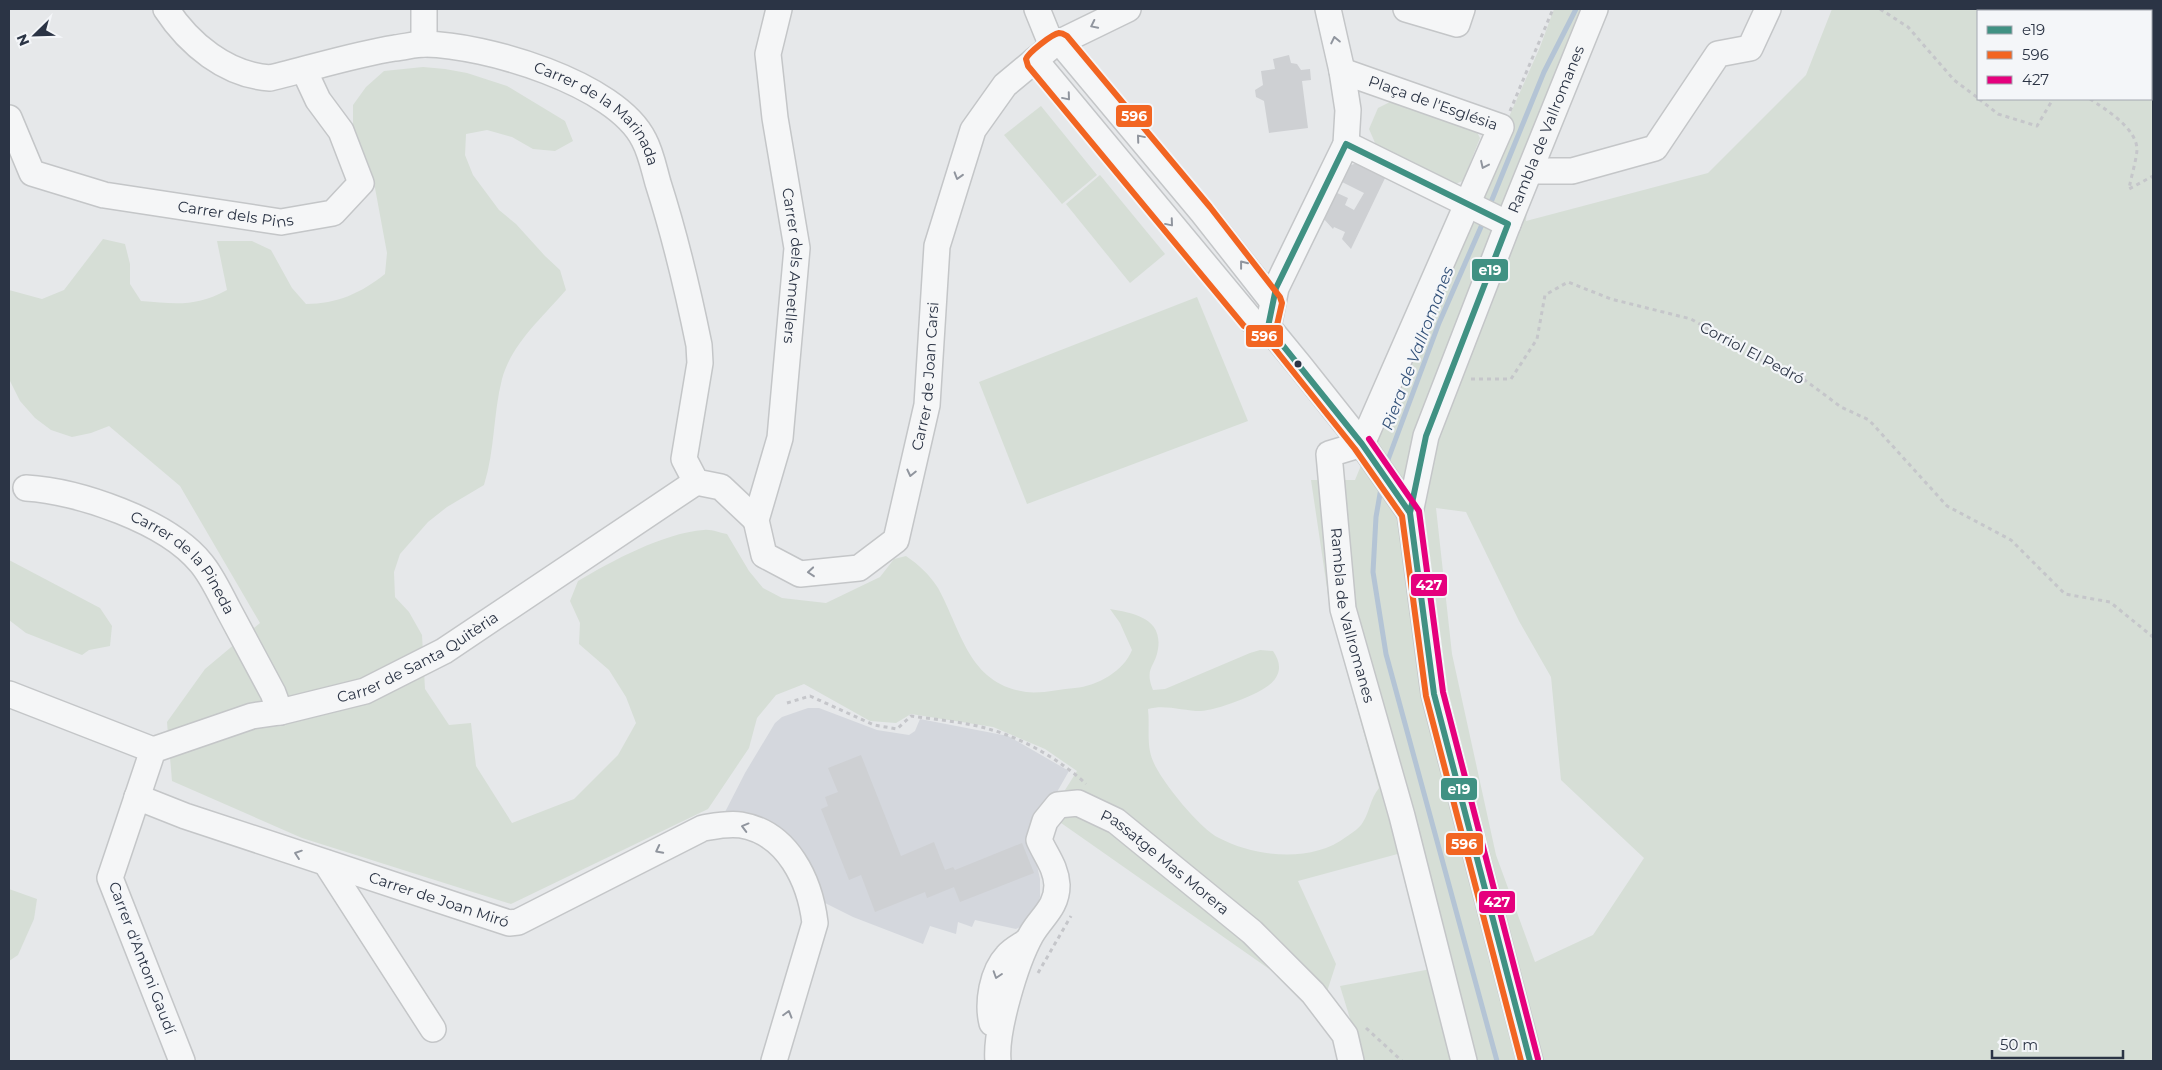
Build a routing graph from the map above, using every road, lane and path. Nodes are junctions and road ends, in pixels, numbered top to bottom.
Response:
1 (166, 9) edge
2 (424, 9) edge
3 (779, 9) edge
4 (1037, 9) edge
5 (1128, 9) edge
6 (1328, 9) edge
7 (1406, 9) edge
8 (1462, 9) edge
9 (1552, 9) edge
10 (1595, 9) edge
11 (1768, 9) edge
12 (1880, 9) edge
13 (424, 44) junction
14 (1049, 49) junction
15 (304, 70) junction
16 (1342, 71) junction
17 (1977, 98) edge
18 (1979, 100) edge
19 (2052, 100) edge
20 (2092, 100) edge
21 (9, 118) edge
22 (1501, 127) junction
23 (1346, 144) junction
24 (1531, 171) junction
25 (2153, 176) edge
26 (1466, 203) junction
27 (1508, 224) junction
28 (1273, 302) junction
29 (1268, 327) junction
30 (1447, 380) junction
31 (1362, 444) junction
32 (696, 482) junction
33 (26, 488) dead end
34 (1410, 513) junction
35 (756, 520) junction
36 (2153, 636) edge
37 (9, 694) edge
38 (280, 712) junction
39 (153, 750) junction
40 (137, 797) junction
41 (326, 863) junction
42 (1074, 910) dead end
43 (1036, 977) dead end
44 (432, 1029) dead end
45 (998, 1053) edge
46 (182, 1061) edge
47 (774, 1061) edge
48 (1351, 1061) edge
49 (1464, 1061) edge
50 (1530, 1061) edge

1 - 15 street, Carrer de la Marinada
2 - 13 street
3 - 35 street, Carrer dels Ametllers
4 - 14 street
5 -> 14 street, Carrer de Joan Carsi
16 -> 6 street
7 - 8 street
9 - 22 path
10 - 24 street, Rambla de Vallromanes
11 - 24 street
12 - 17 path
13 - 15 street, Carrer de la Marinada
13 - 32 street, Carrer de la Marinada
28 -> 14 street
14 -> 29 street
14 -> 35 street, Carrer de Joan Carsi
15 - 21 street, Carrer dels Pins
16 - 22 street, Plaça de l'Església
16 - 23 street, Plaça de l'Església
18 - 19 path
20 - 25 path
22 -> 26 street, Plaça de l'Església
23 - 26 street
23 - 28 street
24 - 27 street, Rambla de Vallromanes
26 - 27 street
26 - 31 street
27 - 30 street, Rambla de Vallromanes
28 - 29 street
29 - 31 street
30 - 34 street, Rambla de Vallromanes
30 - 36 path, Corriol El Pedró
31 - 34 street
31 - 49 street, Rambla de Vallromanes
32 - 35 street
32 - 38 street, Carrer de Santa Quitèria
33 - 38 street, Carrer de la Pineda
34 - 50 street, Rambla de Vallromanes
37 - 39 street
38 - 39 street, Carrer de Santa Quitèria
39 - 40 street
41 -> 40 street, Carrer de Joan Miró
40 - 46 street, Carrer d'Antoni Gaudí
41 - 44 street
47 -> 41 street, Carrer de Joan Miró
42 - 43 path
45 - 48 street, Passatge Mas Morera

